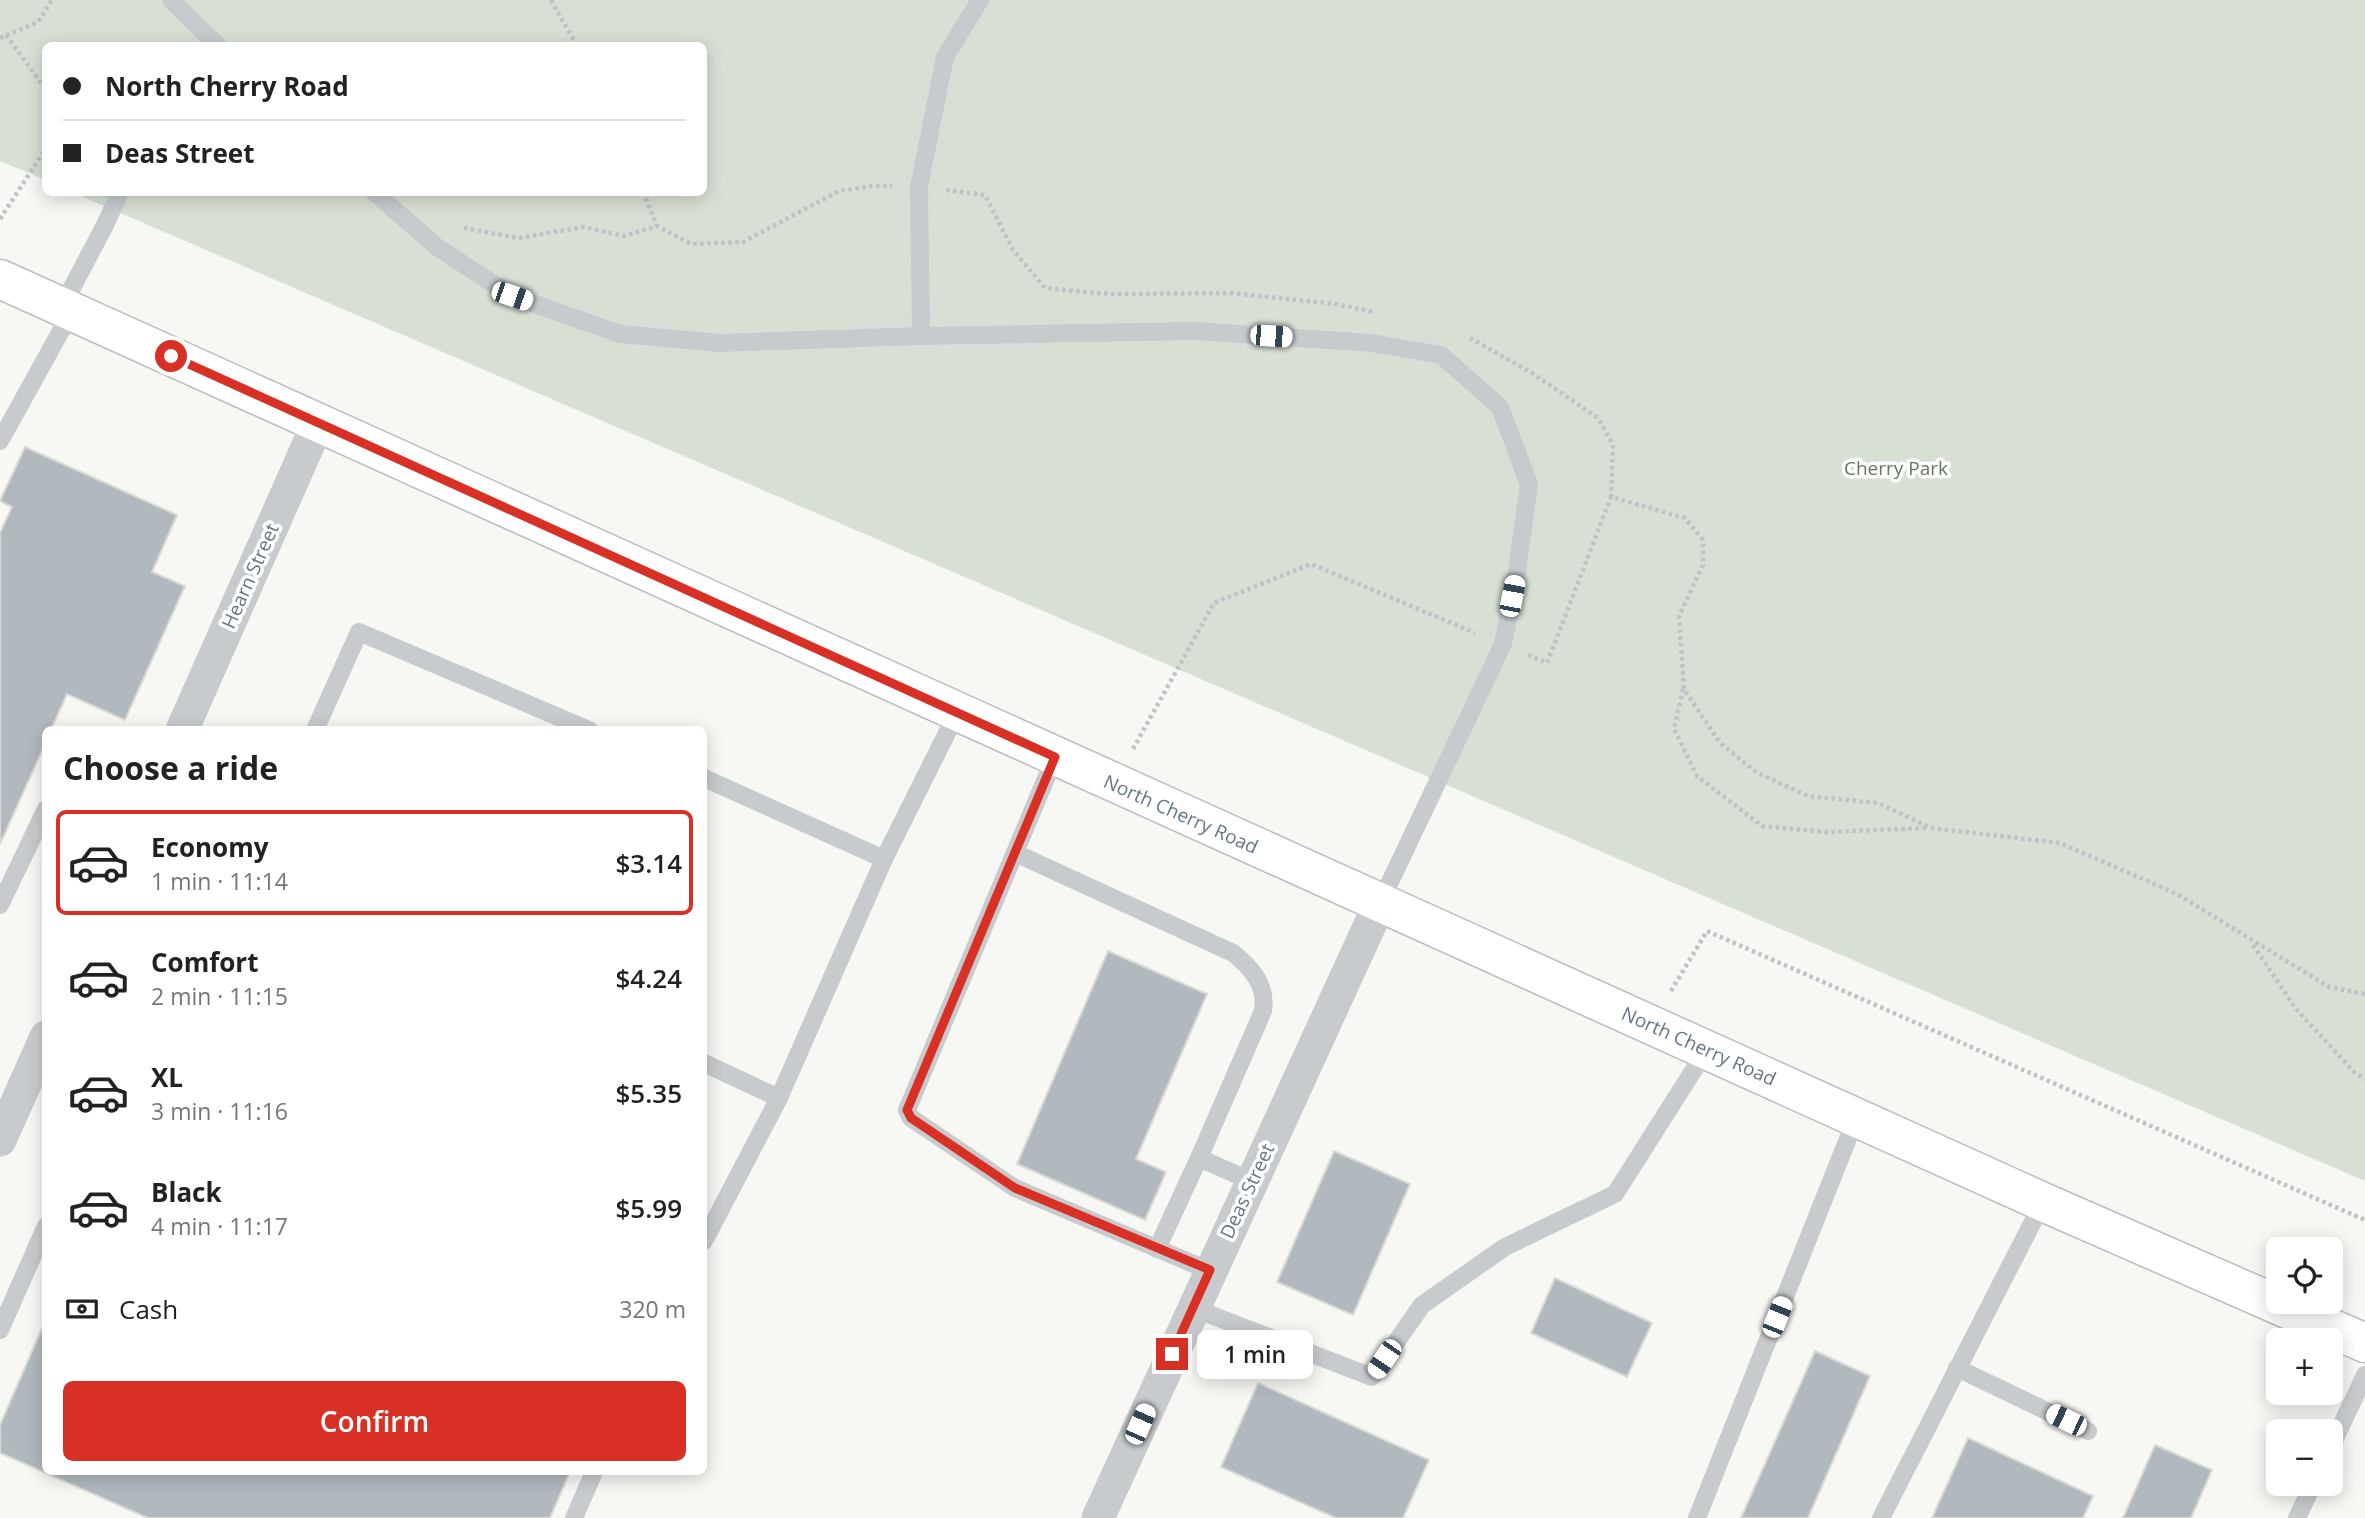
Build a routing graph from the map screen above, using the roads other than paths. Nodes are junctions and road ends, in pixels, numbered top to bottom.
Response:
1 (171, 0) edge
2 (980, 0) edge
3 (214, 42) edge
4 (118, 196) edge
5 (379, 196) edge
6 (0, 279) edge
7 (67, 309) junction
8 (921, 336) junction
9 (318, 423) junction
10 (0, 441) edge
11 (957, 713) junction
12 (190, 726) edge
13 (318, 726) edge
14 (580, 726) edge
15 (1055, 757) junction
16 (707, 779) edge
17 (42, 817) edge
18 (1015, 852) junction
19 (884, 859) junction
20 (1380, 903) junction
21 (0, 905) edge
22 (1707, 1049) junction
23 (42, 1052) edge
24 (707, 1064) edge
25 (779, 1098) junction
26 (1857, 1116) junction
27 (0, 1140) edge
28 (1199, 1158) junction
29 (1251, 1181) junction
30 (2043, 1202) junction
31 (42, 1235) edge
32 (707, 1235) edge
33 (1157, 1250) junction
34 (1210, 1270) junction
35 (1193, 1308) junction
36 (0, 1330) edge
37 (2365, 1343) edge
38 (1957, 1368) junction
39 (2365, 1375) edge
40 (2343, 1422) edge
41 (2088, 1431) dead end
42 (593, 1475) edge
43 (2307, 1496) edge
44 (574, 1518) edge
45 (1098, 1518) edge
46 (1697, 1518) edge
47 (1881, 1518) edge
48 (2297, 1518) edge

1 - 3 lane
2 - 8 lane
4 - 7 lane
5 - 8 lane
6 - 7 main road, North Cherry Road
7 - 9 main road, North Cherry Road
7 - 10 lane
8 - 20 lane
9 - 11 main road, North Cherry Road
9 - 12 street, Hearn Street
11 - 15 main road, North Cherry Road
11 - 19 lane
13 - 14 lane
15 - 18 lane
15 - 20 main road, North Cherry Road
16 - 19 lane
17 - 21 lane
18 - 28 lane
18 - 33 lane
19 - 25 lane
20 - 22 main road, North Cherry Road
20 - 29 street, Deas Street
22 - 26 main road, North Cherry Road
22 - 35 lane
23 - 27 street
24 - 25 lane
25 - 32 lane
26 - 30 main road, North Cherry Road
26 - 46 lane
28 - 29 lane
28 - 33 lane
29 - 34 street, Deas Street
30 - 37 main road, North Cherry Road
30 - 38 lane
31 - 36 lane
33 - 34 lane
34 - 35 street, Deas Street
35 - 45 street, Deas Street
38 - 41 lane
38 - 47 lane
39 - 40 lane
42 - 44 lane
43 - 48 lane

